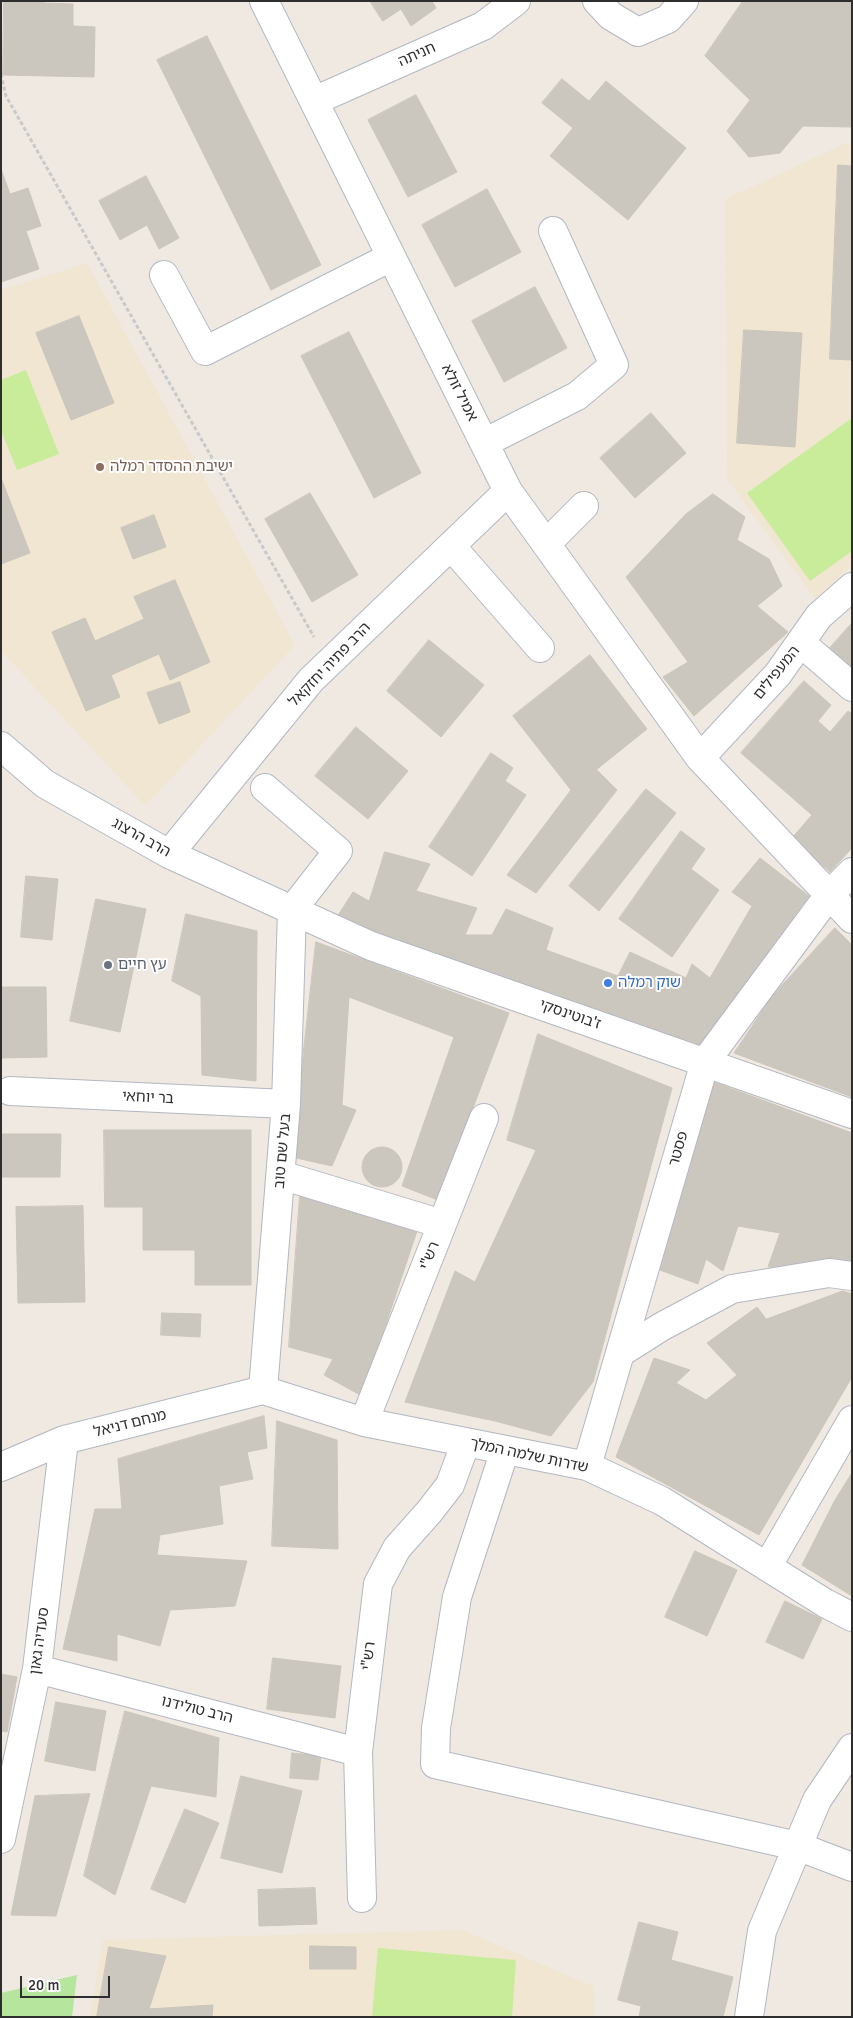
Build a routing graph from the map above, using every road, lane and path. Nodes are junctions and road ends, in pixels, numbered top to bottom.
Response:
1 (264, 1) edge
2 (516, 1) edge
3 (597, 1) edge
4 (684, 1) edge
5 (1, 74) edge
6 (314, 101) junction
7 (554, 231) dead end
8 (391, 257) junction
9 (164, 275) dead end
10 (484, 443) junction
11 (508, 491) junction
12 (584, 506) dead end
13 (546, 544) junction
14 (451, 546) junction
15 (852, 587) edge
16 (801, 643) junction
17 (540, 648) dead end
18 (329, 663) junction
19 (852, 687) edge
20 (1, 746) edge
21 (700, 758) junction
22 (264, 788) dead end
23 (169, 854) junction
24 (852, 872) edge
25 (829, 895) junction
26 (292, 910) junction
27 (852, 919) edge
28 (704, 1062) junction
29 (10, 1092) dead end
30 (286, 1104) junction
31 (852, 1114) edge
32 (484, 1118) dead end
33 (281, 1175) junction
34 (442, 1224) junction
35 (852, 1276) edge
36 (620, 1353) junction
37 (263, 1390) junction
38 (852, 1420) edge
39 (364, 1422) junction
40 (64, 1440) junction
41 (466, 1442) junction
42 (505, 1450) junction
43 (587, 1466) junction
44 (1, 1467) edge
45 (767, 1567) junction
46 (852, 1617) edge
47 (37, 1669) junction
48 (852, 1748) edge
49 (358, 1752) junction
50 (1, 1839) edge
51 (798, 1846) junction
52 (852, 1867) edge
53 (362, 1898) dead end
54 (749, 2017) edge

1 - 6 street, אמיל זולא
2 - 6 street, חניתה
3 - 4 street
5 - 18 path
6 - 8 street, אמיל זולא
7 - 10 street
8 - 9 street
8 - 10 street, אמיל זולא
10 - 11 street, אמיל זולא
11 - 13 street, אמיל זולא
11 - 14 street, הרב פתיה יחזקאל
12 - 13 street
13 - 21 street, אמיל זולא
14 - 17 street
14 - 18 street, הרב פתיה יחזקאל
15 - 16 street, המעפילים
16 - 19 street
16 - 21 street, המעפילים
18 - 23 street, הרב פתיה יחזקאל
20 - 23 street, הרב הרצוג
21 - 25 street, אמיל זולא
22 - 26 street
23 - 26 street, הרב הרצוג
24 - 25 street, פסטר
25 - 27 street, אמיל זולא
25 - 28 street, פסטר
26 - 28 street, ז'בוטינסקי
26 - 30 street, בעל שם טוב
28 - 31 street, ז'בוטינסקי
28 - 36 street, פסטר
29 - 30 street, בר יוחאי
30 - 33 street, בעל שם טוב
32 - 34 street, רש"י
33 - 34 street
33 - 37 street, בעל שם טוב
34 - 39 street, רש"י
35 - 36 street
36 - 43 street, פסטר
37 - 39 street, שדרות שלמה המלך
37 - 40 street, מנחם דניאל
38 - 45 street
39 - 41 street, שדרות שלמה המלך
40 - 44 street, מנחם דניאל
40 - 47 street, סעדיה גאון
41 - 42 street, שדרות שלמה המלך
41 - 49 street, רש"י
42 - 43 street, שדרות שלמה המלך
42 - 51 street
43 - 45 street, שדרות שלמה המלך
45 - 46 street, שדרות שלמה המלך
47 - 49 street, הרב טולידנו
47 - 50 street, סעדיה גאון
48 - 51 street
49 - 53 street, רש"י
51 - 52 street
51 - 54 street

